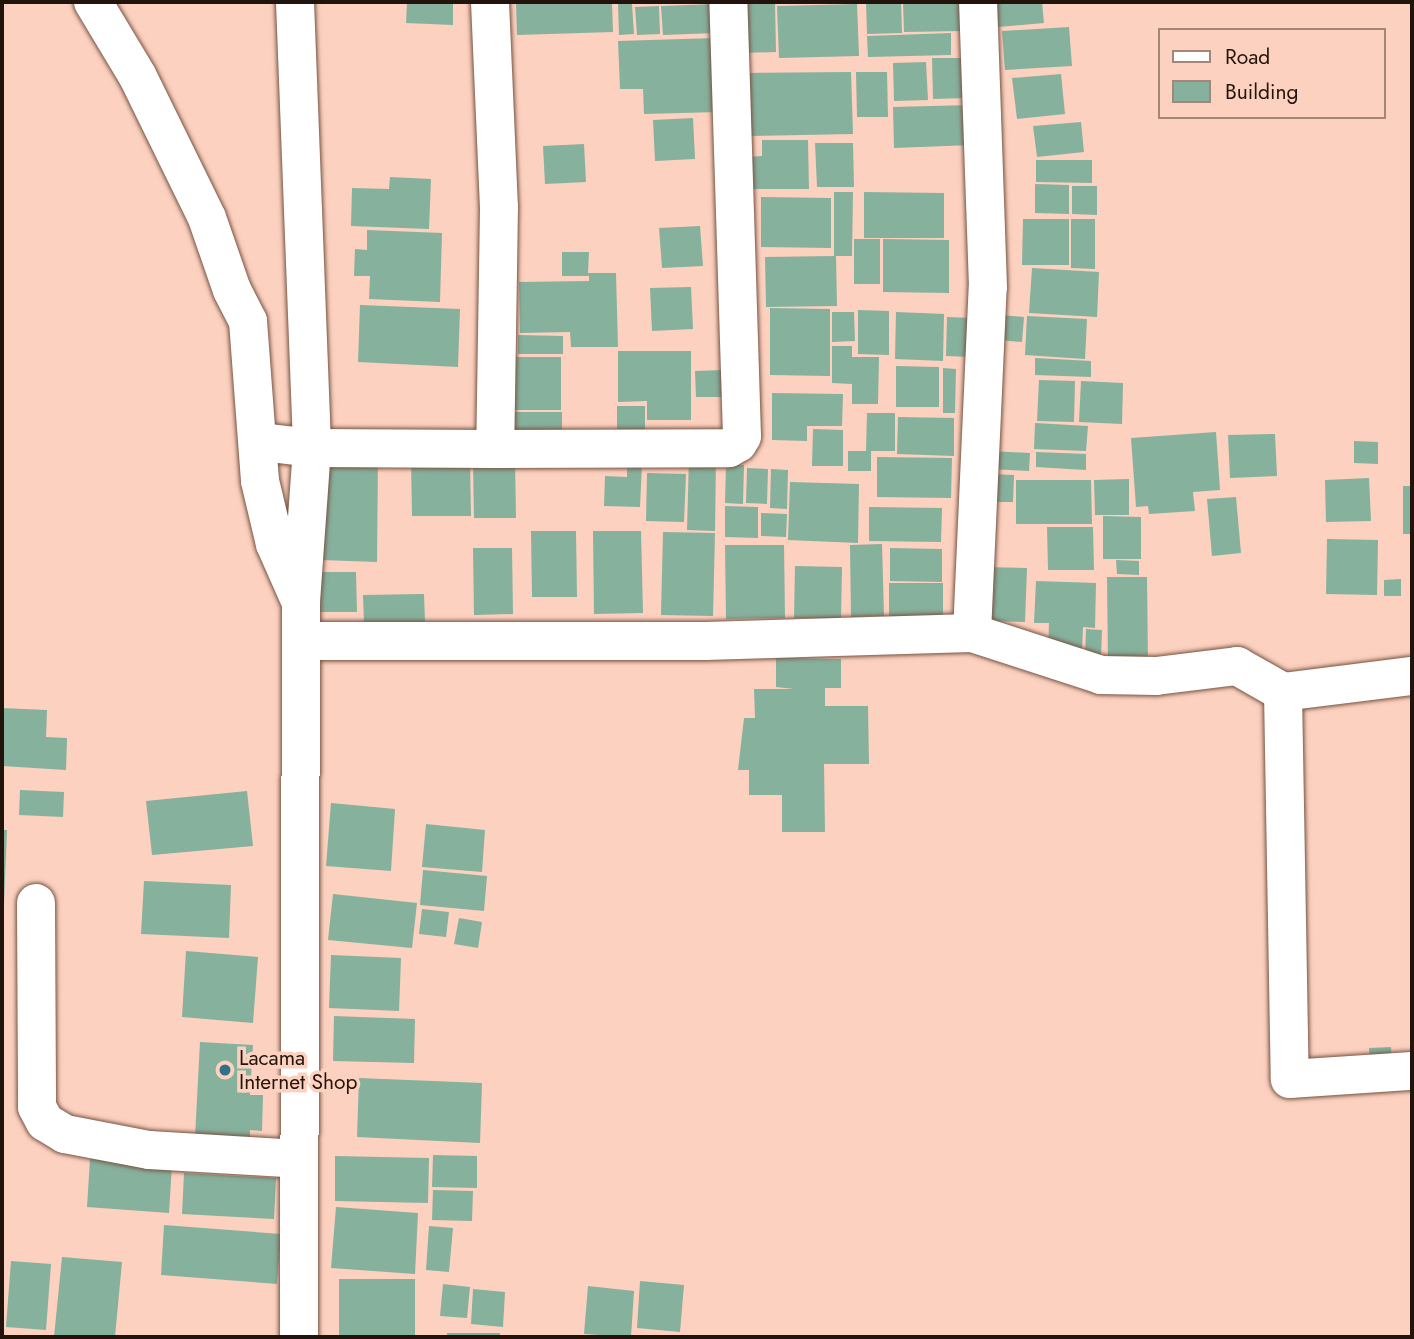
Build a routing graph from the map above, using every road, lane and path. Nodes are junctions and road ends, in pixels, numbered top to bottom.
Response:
1 (93, 2) edge
2 (295, 2) edge
3 (490, 2) edge
4 (728, 2) edge
5 (978, 2) edge
6 (261, 442) junction
7 (312, 447) junction
8 (495, 449) junction
9 (301, 603) junction
10 (972, 634) junction
11 (304, 641) junction
12 (1412, 676) edge
13 (1283, 692) junction
14 (36, 903) dead end
15 (1412, 1071) edge
16 (299, 1159) junction
17 (299, 1337) edge

1 - 6 street
2 - 7 street
3 - 8 street
4 - 8 street
5 - 10 street
6 - 7 street
6 - 9 street
7 - 8 street
7 - 9 street
9 - 11 street
10 - 11 street
10 - 13 street
11 - 16 street
12 - 13 street
13 - 15 street
14 - 16 street
16 - 17 street

